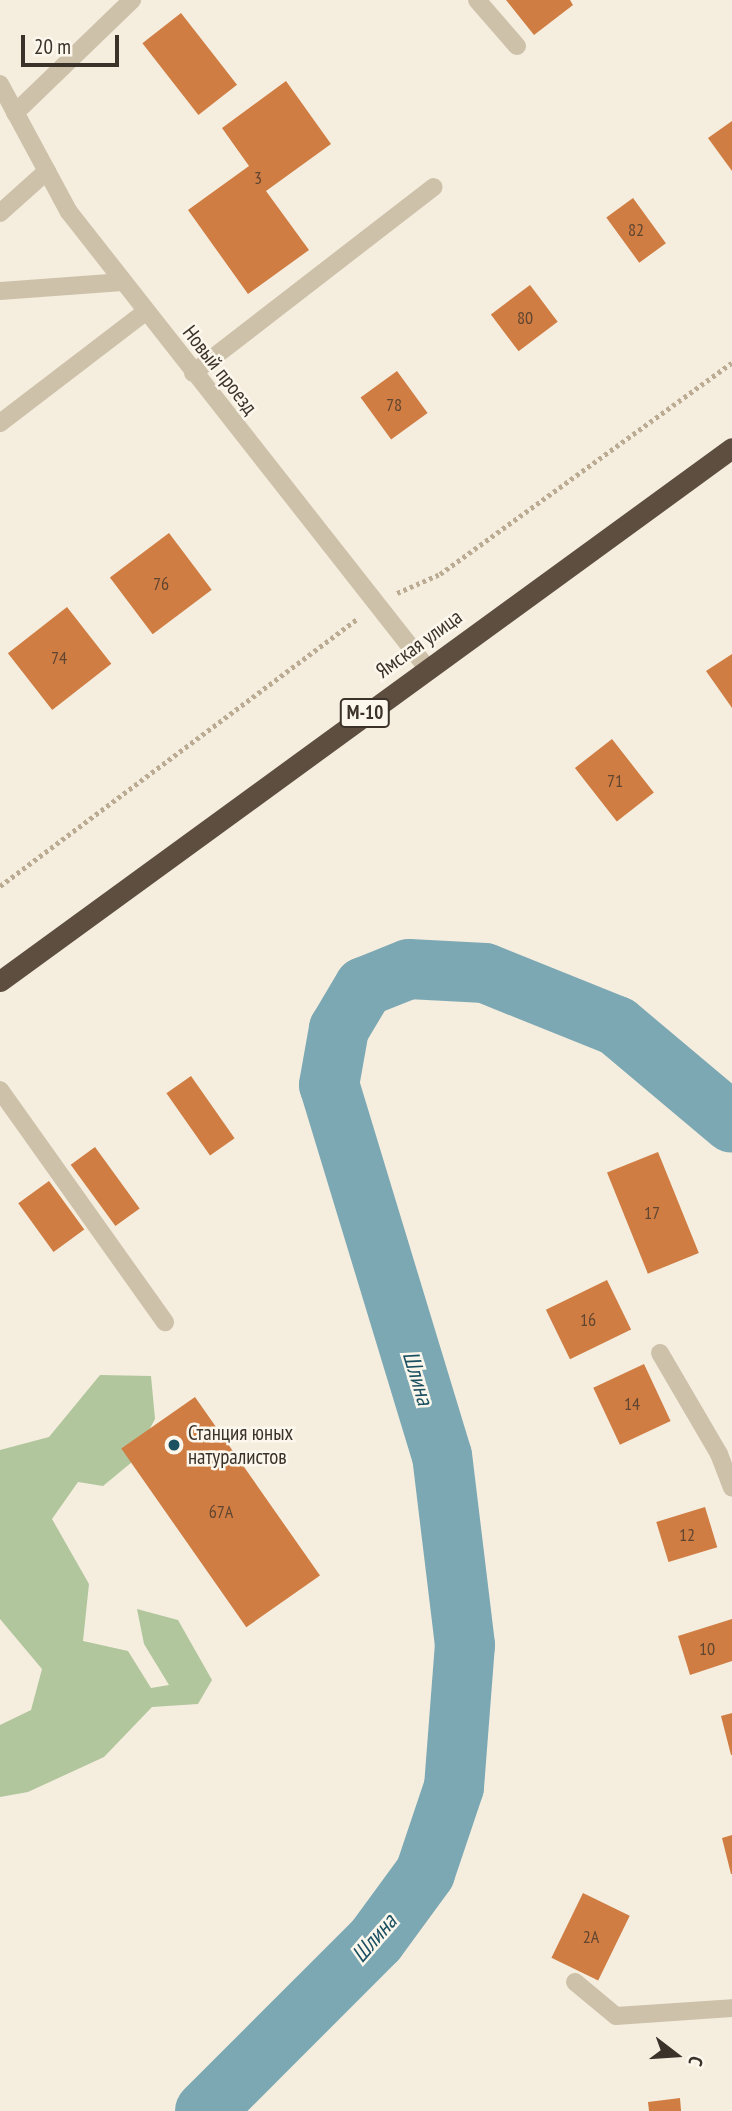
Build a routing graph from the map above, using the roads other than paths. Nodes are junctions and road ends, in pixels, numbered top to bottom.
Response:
1 (132, 0) edge
2 (477, 0) edge
3 (517, 46) dead end
4 (0, 84) edge
5 (15, 113) junction
6 (47, 171) junction
7 (434, 187) dead end
8 (0, 213) edge
9 (123, 282) junction
10 (0, 291) edge
11 (145, 312) junction
12 (193, 373) junction
13 (0, 423) edge
14 (732, 448) edge
15 (427, 667) junction
16 (0, 981) edge
17 (0, 1090) edge
18 (165, 1322) dead end
19 (660, 1353) dead end
20 (732, 1488) edge
21 (575, 1982) dead end
22 (732, 2008) edge

1 - 5 street
2 - 3 street
4 - 5 street, Новый проезд
5 - 6 street, Новый проезд
6 - 8 street
6 - 9 street, Новый проезд
7 - 12 street
9 - 10 street
9 - 11 street, Новый проезд
11 - 12 street, Новый проезд
11 - 13 street
12 - 15 street, Новый проезд
14 - 15 highway, Ямская улица / М-10
15 - 16 highway, Ямская улица / М-10
17 - 18 street
19 - 20 street
21 - 22 street

